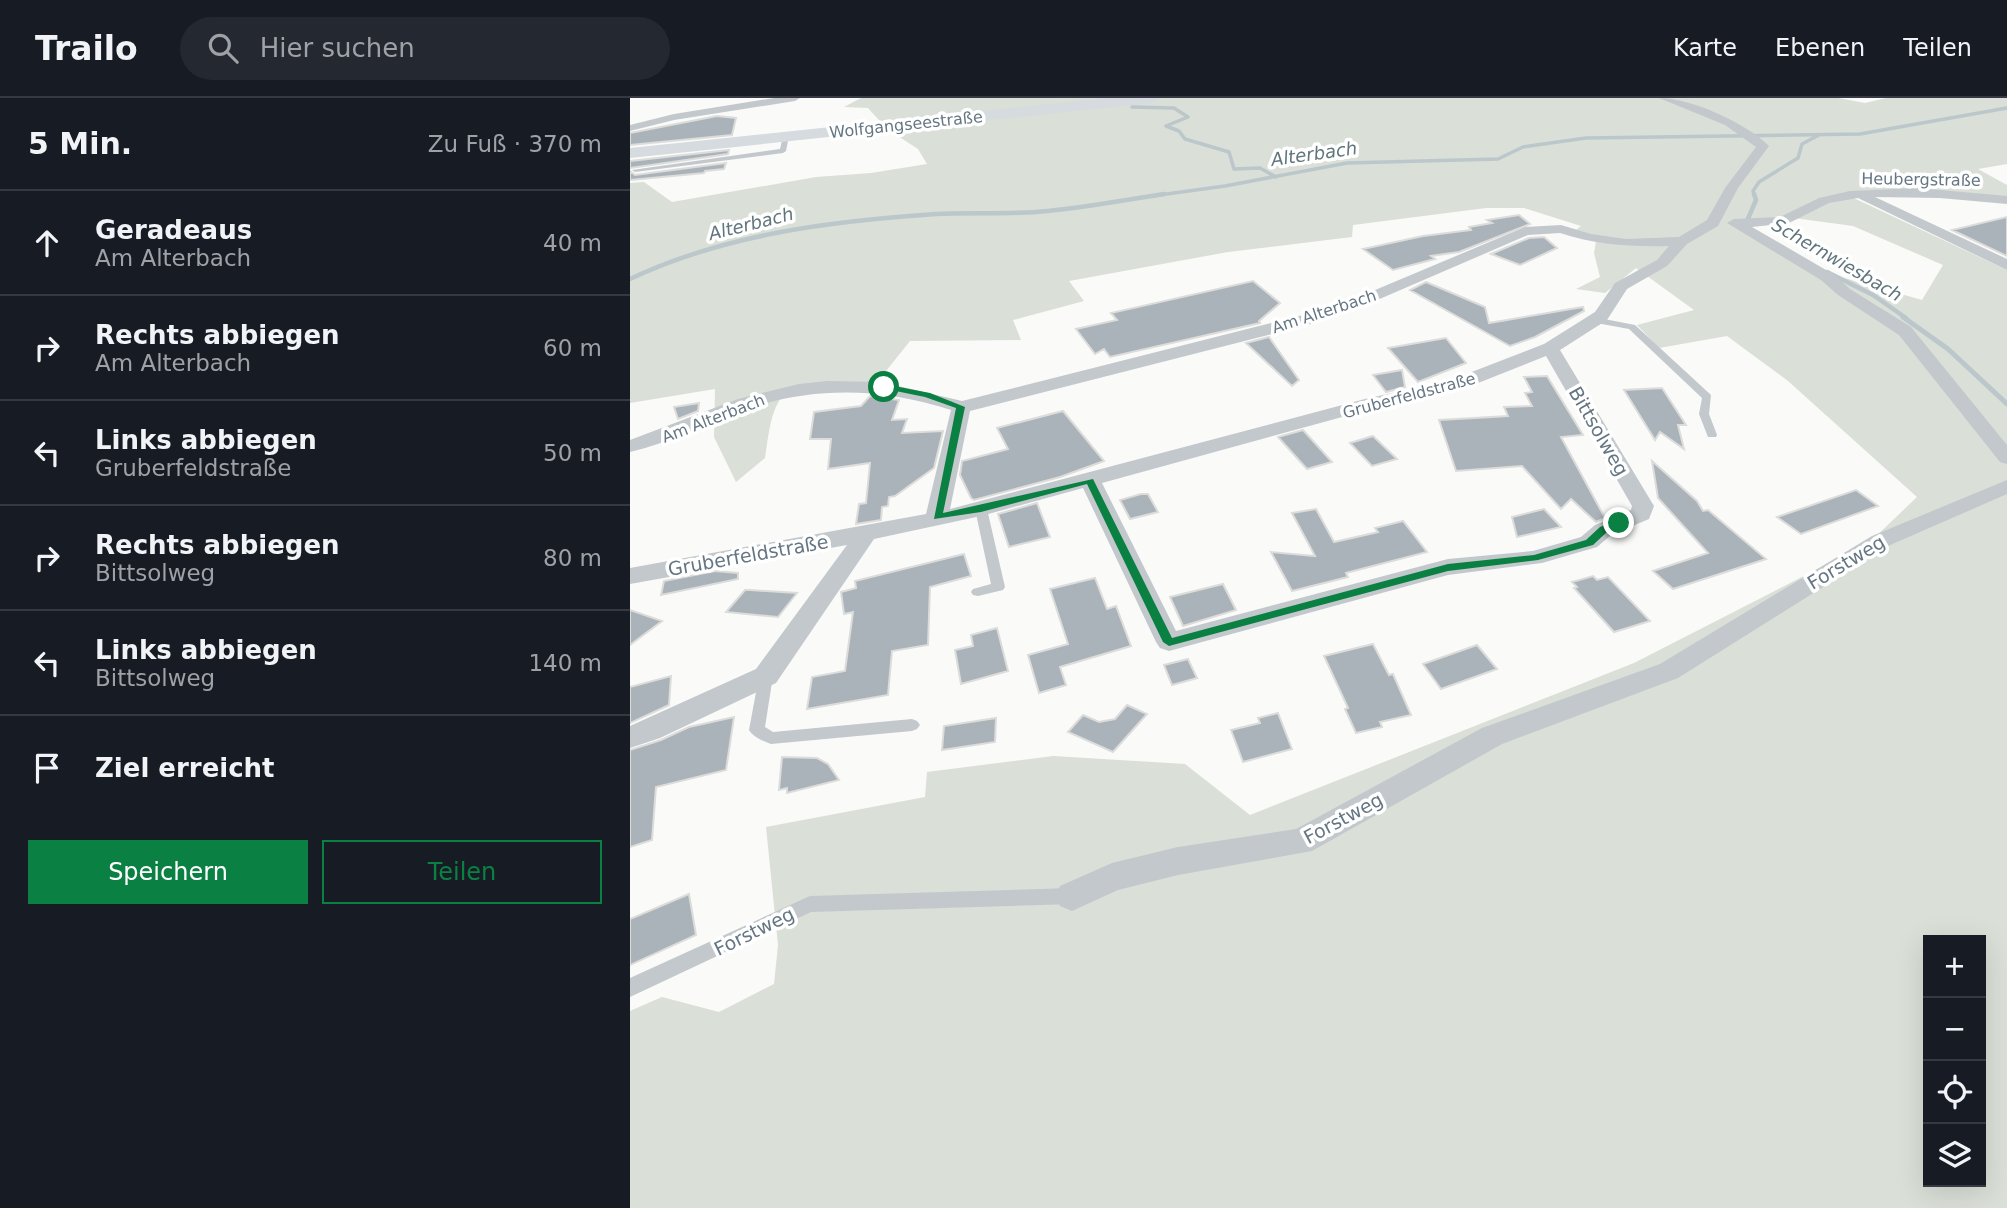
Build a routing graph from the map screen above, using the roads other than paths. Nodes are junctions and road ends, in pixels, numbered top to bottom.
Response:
1 (795, 98) edge
2 (1152, 98) edge
3 (1664, 98) edge
4 (630, 128) edge
5 (1741, 130) joint
6 (633, 161) edge
7 (1860, 194) junction
8 (2007, 200) edge
9 (1713, 223) junction
10 (1734, 223) junction
11 (1682, 241) junction
12 (2007, 265) edge
13 (1594, 320) junction
14 (1550, 348) junction
15 (961, 407) junction
16 (1712, 435) dead end
17 (630, 446) edge
18 (2007, 458) edge
19 (1090, 481) junction
20 (2007, 486) edge
21 (981, 509) junction
22 (937, 517) junction
23 (866, 534) junction
24 (630, 576) edge
25 (978, 592) dead end
26 (766, 676) junction
27 (912, 725) dead end
28 (630, 737) edge
29 (1072, 896) joint
30 (630, 988) edge

1 - 4 street
2 - 6 main road, Wolfgangseestraße
3 - 5 street
5 - 9 street
7 - 8 street, Heubergstraße
7 - 10 street, Heubergstraße
7 - 12 street
9 - 10 street, Heubergstraße
9 - 11 street, Gruberfeldstraße
10 - 18 street
11 - 13 street, Gruberfeldstraße
11 - 15 street, Am Alterbach
13 - 14 street, Gruberfeldstraße
13 - 16 lane
14 - 19 street, Gruberfeldstraße
14 - 19 street, Bittsolweg
15 - 17 street, Am Alterbach
15 - 22 street
19 - 21 street, Gruberfeldstraße
20 - 29 street, Forstweg
21 - 22 street, Gruberfeldstraße
21 - 25 lane
22 - 23 street, Gruberfeldstraße
23 - 24 street, Gruberfeldstraße
23 - 26 street, Gruberfeldstraße
26 - 27 lane
26 - 28 street, Gruberfeldstraße
29 - 30 lane, Forstweg

